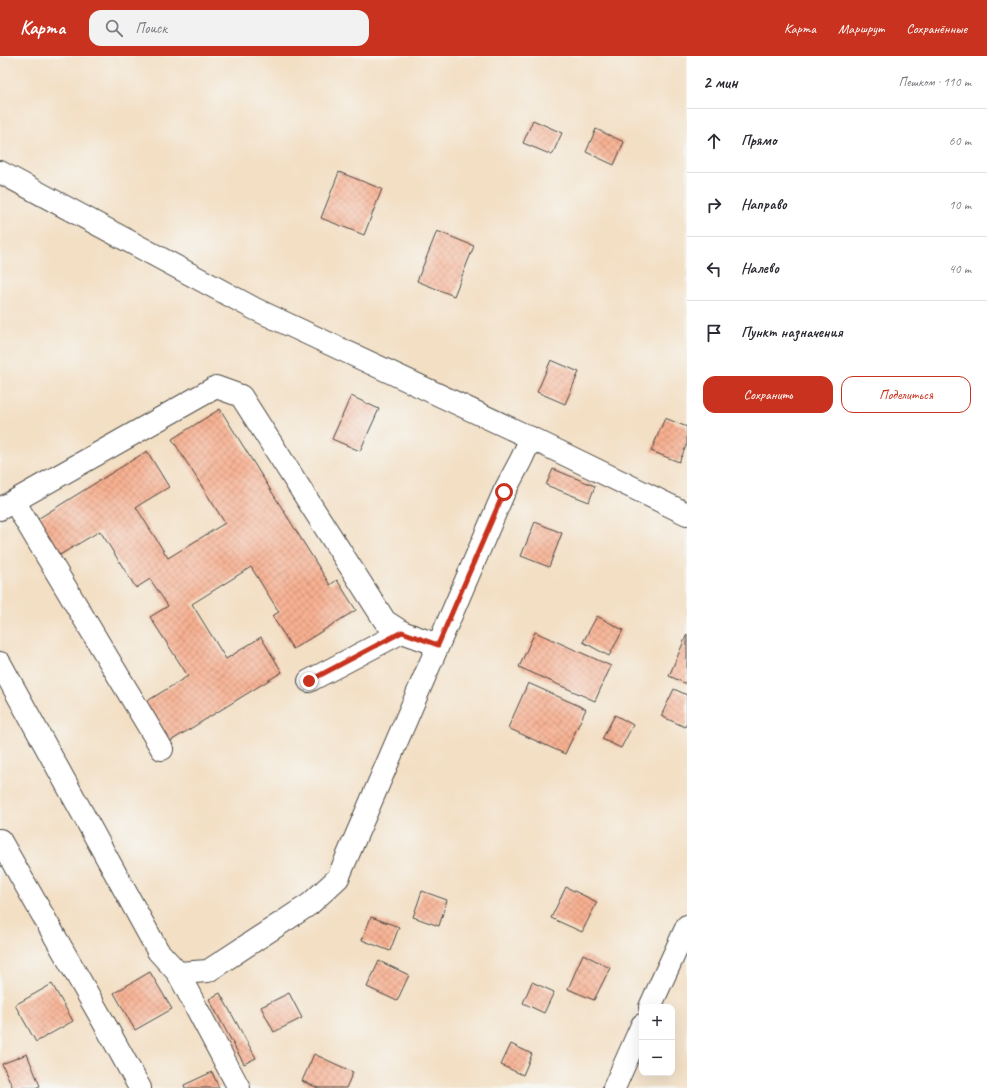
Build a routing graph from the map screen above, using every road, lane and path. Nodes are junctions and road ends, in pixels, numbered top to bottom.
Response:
1 (0, 172) edge
2 (531, 438) junction
3 (7, 505) edge
4 (687, 514) edge
5 (402, 632) junction
6 (438, 645) junction
7 (0, 663) edge
8 (309, 681) dead end
9 (162, 749) dead end
10 (0, 840) edge
11 (687, 926) edge
12 (178, 973) junction
13 (651, 1004) edge
14 (639, 1032) edge
15 (140, 1088) edge
16 (239, 1088) edge
17 (614, 1088) edge

1 - 2 street
2 - 4 street
2 - 6 street
3 - 5 street
3 - 9 street
5 - 6 street
5 - 8 street
6 - 12 street
7 - 12 street
10 - 15 street
11 - 13 street
12 - 16 street
14 - 17 street

